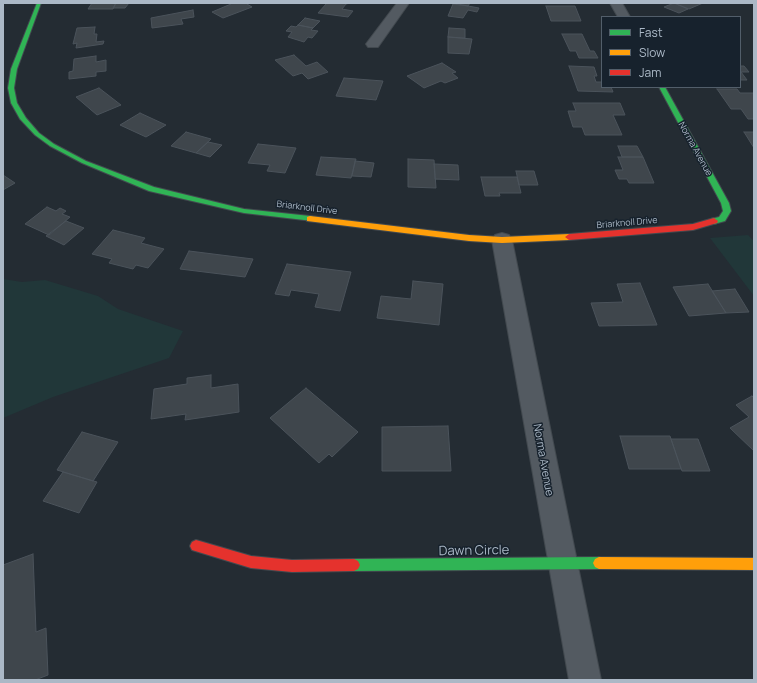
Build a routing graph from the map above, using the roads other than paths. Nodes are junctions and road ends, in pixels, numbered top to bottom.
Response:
1 (40, 3) edge
2 (404, 3) edge
3 (616, 3) edge
4 (623, 16) edge
5 (373, 44) dead end
6 (663, 88) edge
7 (727, 211) joint
8 (502, 240) junction
9 (196, 546) dead end
10 (562, 563) junction
11 (754, 564) edge
12 (585, 680) edge

1 - 8 street, Briarknoll Drive
2 - 5 street
3 - 4 street
6 - 7 street, Norma Avenue
7 - 8 street, Briarknoll Drive
8 - 10 street, Norma Avenue
9 - 10 street, Dawn Circle
10 - 11 street, Dawn Circle
10 - 12 street, Norma Avenue

